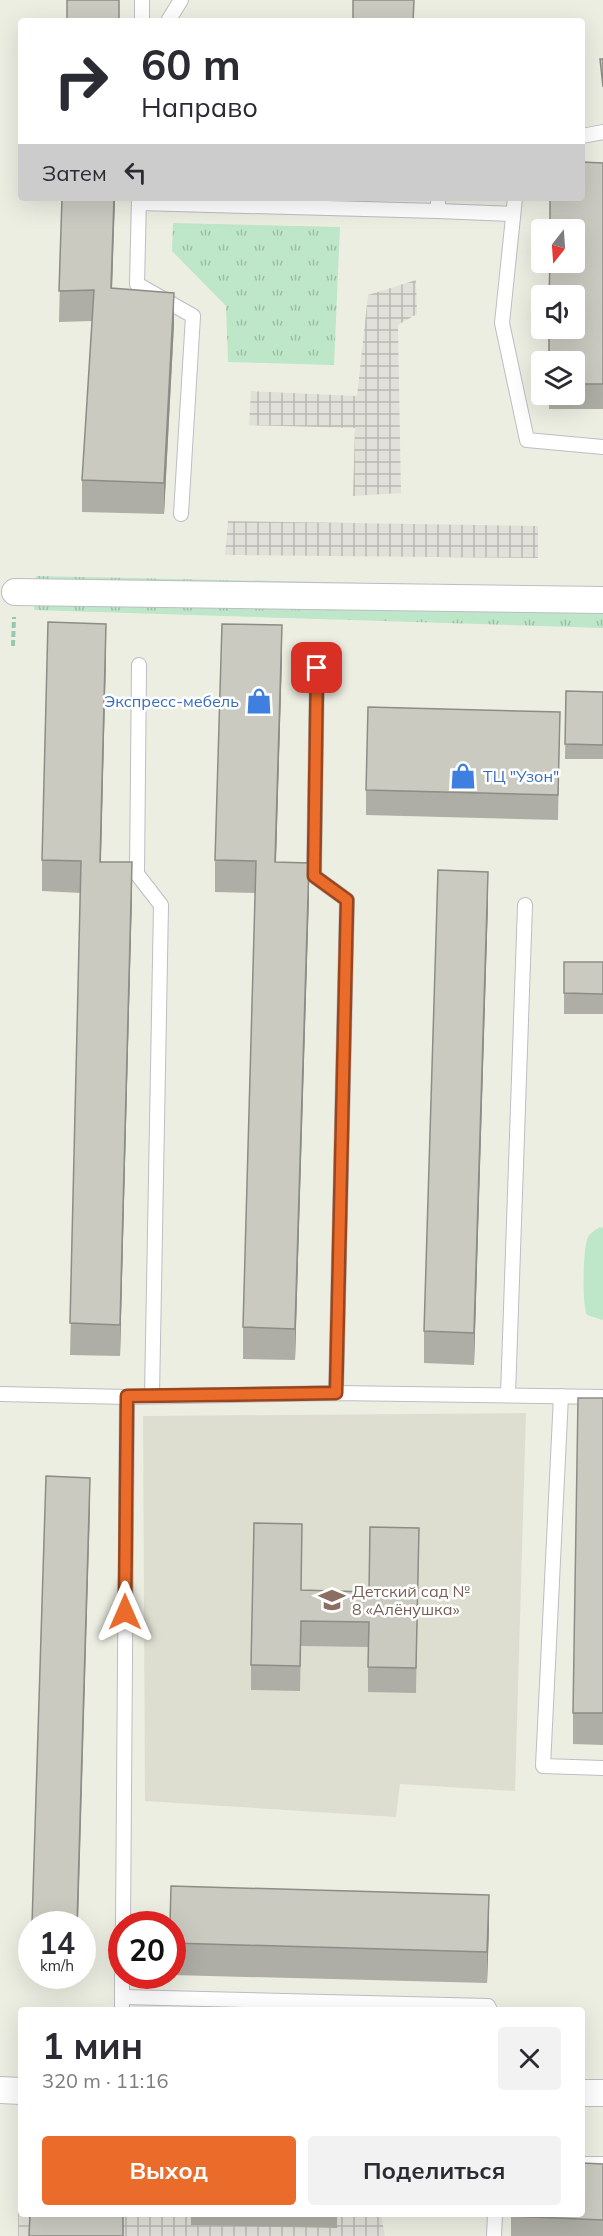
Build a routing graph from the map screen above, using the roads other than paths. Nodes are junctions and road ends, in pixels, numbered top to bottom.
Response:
1 (142, 0) edge
2 (181, 0) edge
3 (142, 18) edge
4 (170, 18) edge
5 (603, 132) edge
6 (585, 135) edge
7 (139, 201) edge
8 (515, 201) edge
9 (438, 205) edge
10 (513, 214) junction
11 (603, 447) edge
12 (181, 514) dead end
13 (15, 592) dead end
14 (603, 600) edge
15 (139, 665) dead end
16 (317, 668) dead end
17 (525, 905) dead end
18 (336, 1393) junction
19 (0, 1394) edge
20 (152, 1395) junction
21 (508, 1395) junction
22 (127, 1396) junction
23 (561, 1396) junction
24 (603, 1397) edge
25 (603, 1768) edge
26 (123, 1911) edge
27 (122, 2004) edge
28 (488, 2007) edge
29 (0, 2090) edge
30 (18, 2091) edge
31 (585, 2093) edge
32 (603, 2093) edge
33 (585, 2164) edge
34 (603, 2164) edge
35 (495, 2217) edge
36 (494, 2236) edge

1 - 3 lane
2 - 4 lane
5 - 6 lane
7 - 9 lane
7 - 12 lane
8 - 10 lane
9 - 10 lane
10 - 11 lane
13 - 14 street
15 - 20 lane
16 - 18 lane
17 - 21 lane
18 - 20 lane
18 - 21 lane
19 - 22 lane
20 - 22 lane
21 - 23 lane
22 - 26 lane
23 - 24 lane
23 - 25 lane
27 - 28 lane
29 - 30 street
31 - 32 street
33 - 34 lane
35 - 36 lane

